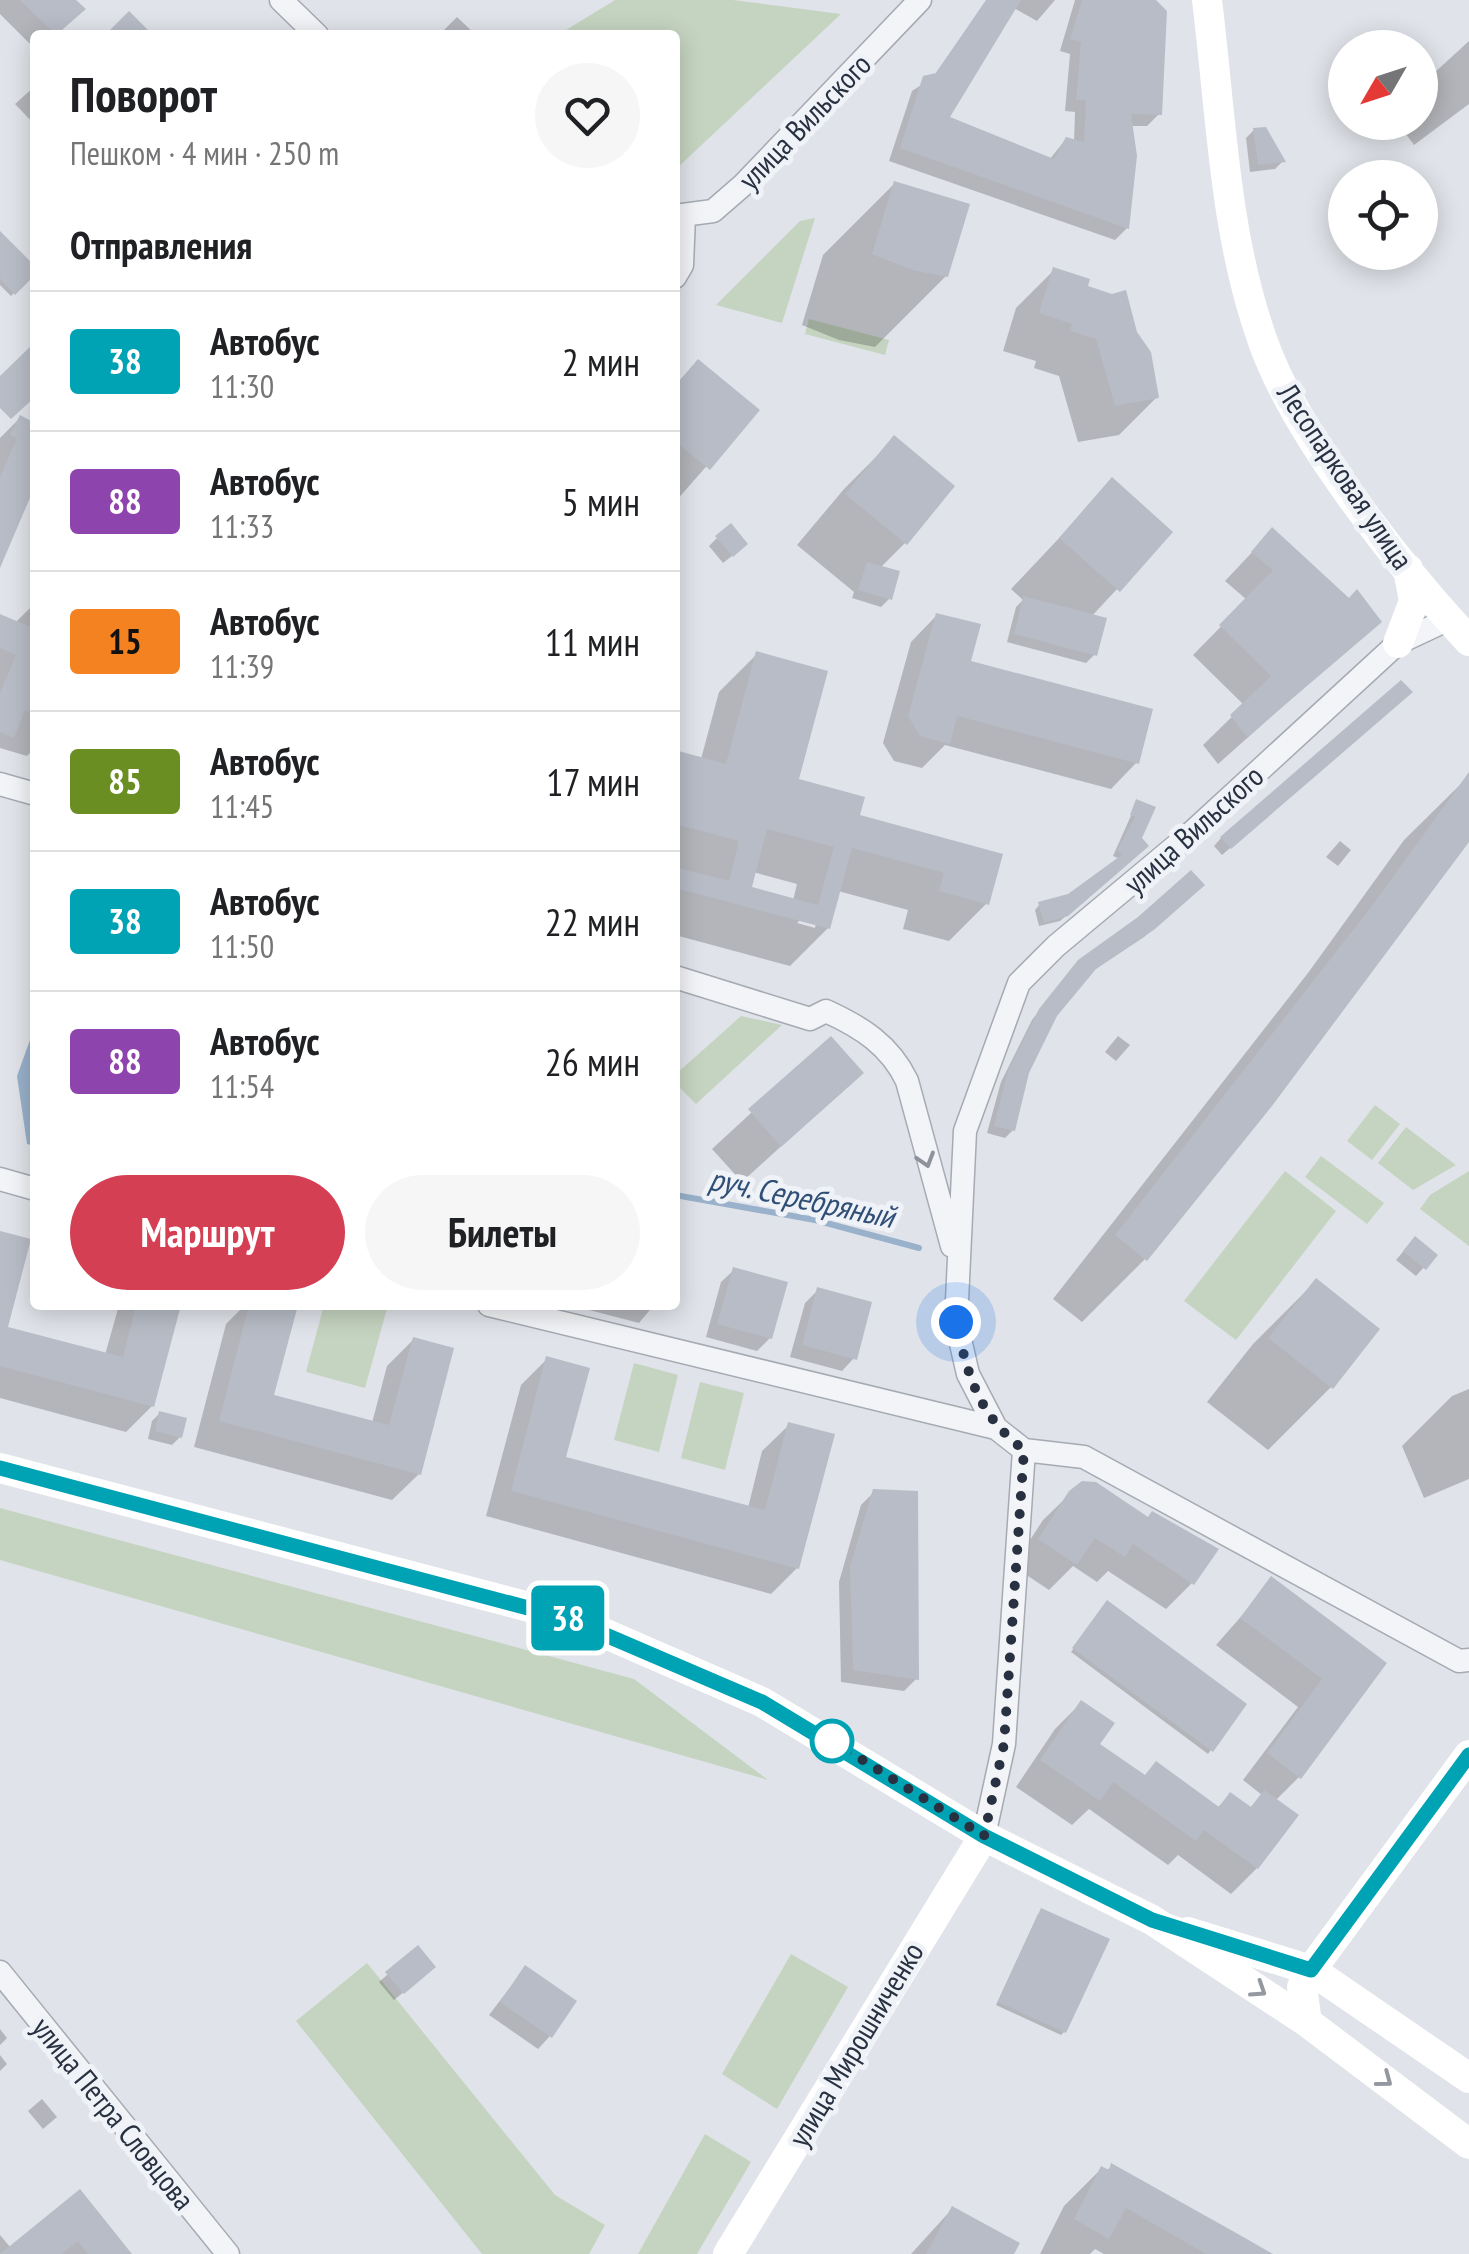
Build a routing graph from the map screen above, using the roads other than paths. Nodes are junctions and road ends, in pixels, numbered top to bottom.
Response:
1 (281, 0) edge
2 (920, 0) edge
3 (1207, 0) edge
4 (312, 30) edge
5 (680, 216) edge
6 (680, 232) edge
7 (680, 268) edge
8 (1408, 569) junction
9 (1459, 630) edge
10 (1398, 643) junction
11 (0, 784) edge
12 (30, 793) edge
13 (680, 978) edge
14 (0, 1179) edge
15 (30, 1187) edge
16 (956, 1260) junction
17 (510, 1310) edge
18 (996, 1428) junction
19 (1024, 1450) junction
20 (0, 1468) edge
21 (1469, 1660) edge
22 (1469, 1756) edge
23 (984, 1836) junction
24 (1152, 1920) junction
25 (1311, 1970) junction
26 (0, 1972) edge
27 (1308, 2022) junction
28 (1469, 2078) edge
29 (1469, 2144) edge
30 (228, 2254) edge
31 (728, 2254) edge

1 - 4 street
2 - 5 street, улица Вильского
3 - 8 main road, Лесопарковая улица
6 - 7 street
8 - 9 main road, Лесопарковая улица
8 - 10 main road
9 - 10 street, улица Вильского
10 - 16 street, улица Вильского
11 - 12 street
13 -> 16 street
14 - 15 street
16 - 18 street
17 - 18 street
18 - 19 street
19 - 21 street
19 - 23 street
20 - 23 main road
22 - 25 main road
23 - 24 main road
23 - 31 main road, улица Мирошниченко
24 - 25 main road
24 -> 27 main road
25 - 27 main road
25 - 28 main road
26 - 30 street, улица Петра Словцова
27 -> 29 main road

